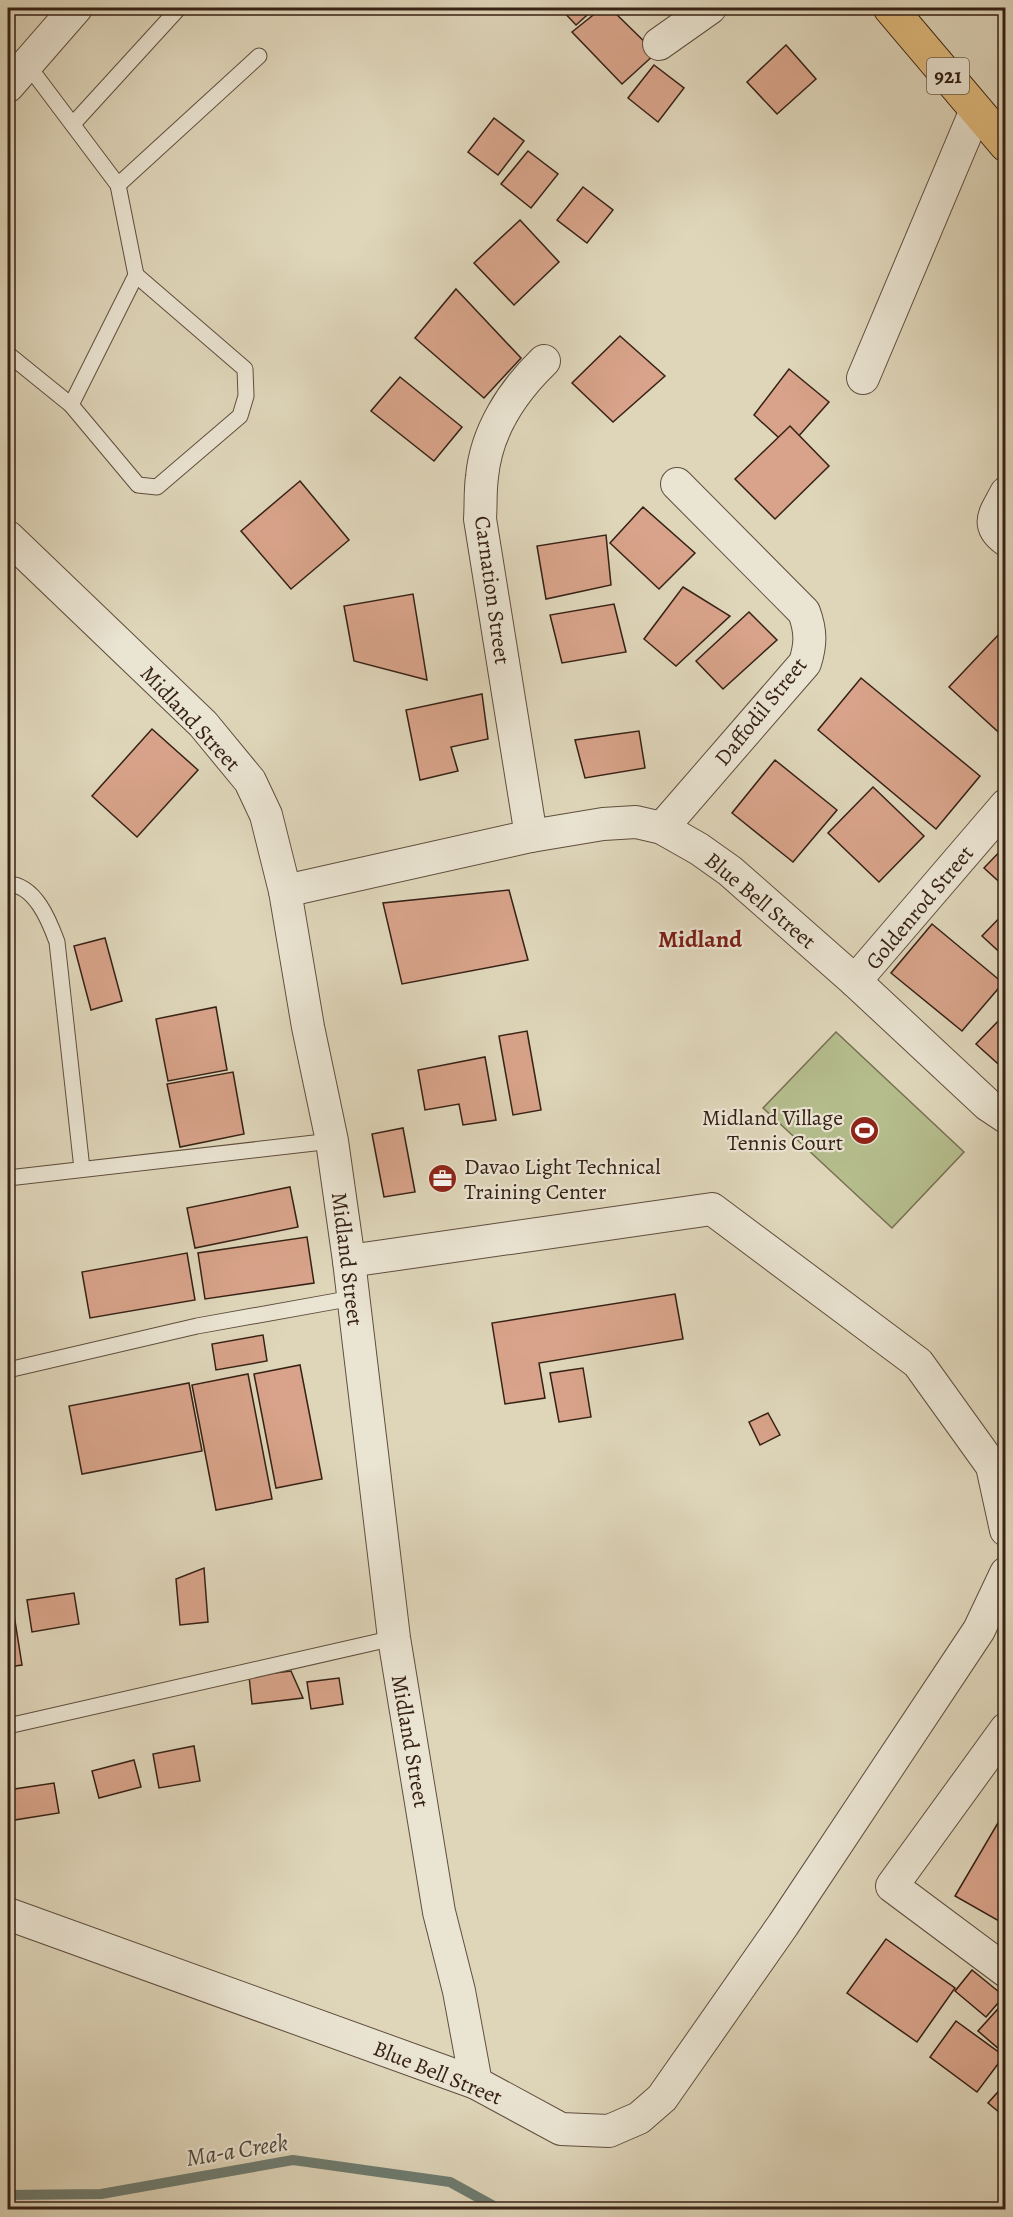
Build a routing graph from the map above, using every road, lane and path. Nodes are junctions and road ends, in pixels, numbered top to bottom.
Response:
1 (76, 8) edge
2 (179, 8) edge
3 (710, 8) edge
4 (890, 8) edge
5 (659, 44) dead end
6 (259, 56) dead end
7 (17, 75) edge
8 (976, 110) junction
9 (73, 124) junction
10 (1005, 145) edge
11 (118, 185) junction
12 (136, 275) junction
13 (8, 354) edge
14 (544, 361) dead end
15 (863, 378) dead end
16 (71, 405) junction
17 (677, 484) dead end
18 (1005, 493) edge
19 (8, 537) edge
20 (1005, 540) edge
21 (1005, 805) edge
22 (662, 828) junction
23 (531, 836) junction
24 (8, 884) edge
25 (285, 891) junction
26 (855, 981) junction
27 (1005, 1117) edge
28 (332, 1141) junction
29 (82, 1169) junction
30 (8, 1178) edge
31 (349, 1261) junction
32 (353, 1298) junction
33 (8, 1370) edge
34 (1005, 1530) edge
35 (1005, 1573) edge
36 (394, 1638) junction
37 (8, 1726) edge
38 (1005, 1729) edge
39 (8, 1914) edge
40 (1005, 1971) edge
41 (476, 2083) junction

1 - 7 street
2 - 9 lane
3 - 5 street
4 - 8 main road, 921
6 - 11 lane
7 - 9 lane
8 - 10 main road, 921
8 - 15 street
9 - 11 lane
11 - 12 lane
12 - 16 lane
12 - 16 lane
13 - 16 lane
14 - 23 street, Carnation Street
17 - 22 street, Daffodil Street
18 - 20 street
19 - 25 street, Midland Street
21 - 26 street, Goldenrod Street
22 - 23 street, Blue Bell Street
22 - 26 street, Blue Bell Street
23 - 25 street, Blue Bell Street
24 - 29 lane
25 - 28 street, Midland Street
26 - 27 street, Blue Bell Street
28 - 29 lane
28 - 31 street, Midland Street
29 - 30 lane
31 - 32 street, Midland Street
31 - 34 street
32 - 33 lane
32 - 36 street, Midland Street
35 - 41 street, Blue Bell Street
36 - 37 lane
36 - 41 street, Midland Street
38 - 40 street
39 - 41 street, Blue Bell Street

